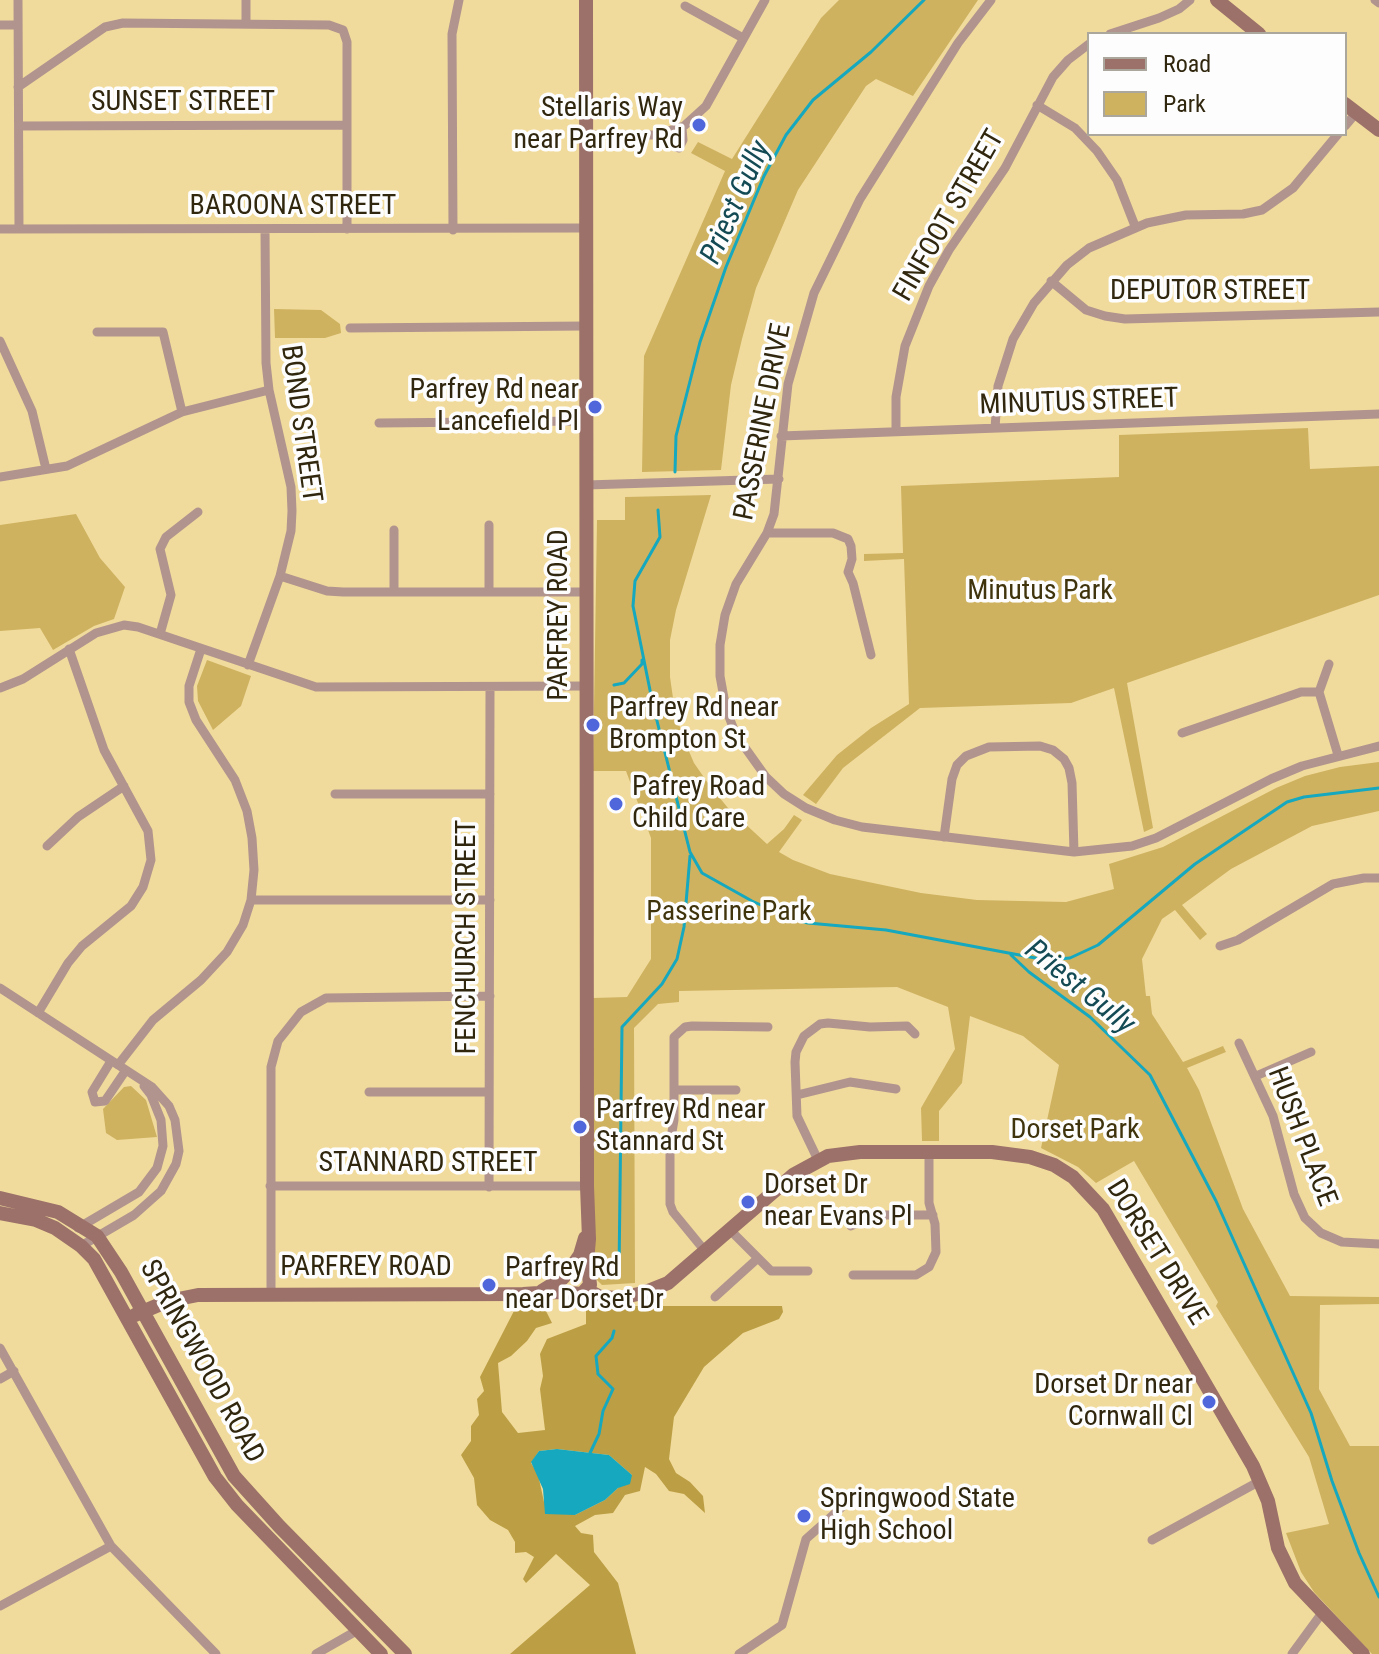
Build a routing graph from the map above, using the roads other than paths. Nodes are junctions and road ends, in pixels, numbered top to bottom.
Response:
1 (18, 0) edge
2 (246, 0) edge
3 (459, 0) edge
4 (586, 0) edge
5 (765, 0) edge
6 (991, 0) edge
7 (1190, 0) edge
8 (1217, 0) edge
9 (685, 6) dead end
10 (246, 24) junction
11 (0, 25) edge
12 (18, 25) junction
13 (1135, 30) edge
14 (1257, 32) edge
15 (743, 38) junction
16 (1087, 46) edge
17 (18, 87) junction
18 (1037, 105) junction
19 (1362, 118) edge
20 (347, 125) junction
21 (19, 126) junction
22 (682, 128) junction
23 (586, 135) junction
24 (656, 135) junction
25 (1336, 136) edge
26 (1379, 138) edge
27 (1135, 226) junction
28 (585, 228) junction
29 (0, 229) edge
30 (19, 229) junction
31 (265, 229) junction
32 (347, 229) junction
33 (453, 230) junction
34 (1051, 281) junction
35 (1379, 312) edge
36 (585, 326) junction
37 (350, 328) dead end
38 (97, 332) dead end
39 (0, 341) edge
40 (269, 390) junction
41 (182, 412) junction
42 (1379, 414) edge
43 (586, 421) junction
44 (379, 423) dead end
45 (995, 428) junction
46 (896, 431) junction
47 (781, 436) junction
48 (46, 469) junction
49 (0, 477) edge
50 (779, 479) junction
51 (586, 485) junction
52 (198, 512) dead end
53 (489, 525) dead end
54 (394, 530) dead end
55 (767, 533) junction
56 (280, 576) junction
57 (394, 591) junction
58 (489, 591) junction
59 (586, 592) junction
60 (160, 634) junction
61 (69, 649) junction
62 (201, 649) junction
63 (871, 655) dead end
64 (1329, 664) dead end
65 (248, 665) junction
66 (587, 686) junction
67 (0, 688) edge
68 (490, 688) junction
69 (1319, 692) junction
70 (1182, 733) dead end
71 (1379, 749) edge
72 (1338, 755) junction
73 (124, 786) junction
74 (335, 794) dead end
75 (490, 794) junction
76 (944, 837) junction
77 (47, 846) dead end
78 (1074, 852) junction
79 (1379, 878) edge
80 (251, 900) junction
81 (490, 900) junction
82 (1220, 946) dead end
83 (3, 990) edge
84 (490, 996) junction
85 (0, 1002) edge
86 (38, 1013) junction
87 (768, 1027) dead end
88 (915, 1034) dead end
89 (1239, 1043) dead end
90 (1311, 1052) dead end
91 (118, 1065) junction
92 (1256, 1076) junction
93 (136, 1077) junction
94 (896, 1089) dead end
95 (674, 1090) junction
96 (736, 1090) dead end
97 (369, 1092) dead end
98 (489, 1092) junction
99 (797, 1095) junction
100 (929, 1152) junction
101 (818, 1160) junction
102 (270, 1186) junction
103 (587, 1186) junction
104 (489, 1187) junction
105 (1, 1200) edge
106 (933, 1215) junction
107 (82, 1225) junction
108 (851, 1226) dead end
109 (730, 1230) junction
110 (67, 1235) junction
111 (97, 1236) junction
112 (1379, 1244) edge
113 (81, 1246) junction
114 (705, 1251) junction
115 (757, 1259) junction
116 (808, 1271) dead end
117 (853, 1275) dead end
118 (577, 1280) junction
119 (271, 1294) junction
120 (198, 1295) junction
121 (715, 1297) dead end
122 (168, 1301) junction
123 (140, 1307) junction
124 (125, 1314) junction
125 (156, 1337) junction
126 (0, 1348) edge
127 (14, 1371) junction
128 (0, 1379) edge
129 (1260, 1481) junction
130 (860, 1491) dead end
131 (1152, 1540) dead end
132 (111, 1546) junction
133 (0, 1606) edge
134 (1322, 1613) junction
135 (358, 1630) junction
136 (216, 1654) edge
137 (316, 1654) edge
138 (381, 1654) edge
139 (405, 1654) edge
140 (739, 1654) edge
141 (1292, 1654) edge
142 (1363, 1654) edge

1 - 12 street
2 - 10 street
3 - 33 street
4 - 23 main road, PARFREY ROAD
5 - 15 street
6 - 47 street, PASSERINE DRIVE
7 - 13 street
8 - 14 main road
9 - 15 street
10 - 17 street
10 - 20 street
11 - 12 street
12 - 17 street
15 - 22 street
16 - 18 street, FINFOOT STREET
17 - 21 street
18 - 27 street
18 - 46 street, FINFOOT STREET
19 - 26 main road
20 - 21 street, SUNSET STREET
20 - 32 street
21 - 30 street
22 - 24 street
22 - 24 street
23 - 24 street
23 - 28 main road, PARFREY ROAD
25 - 27 street
27 - 34 street
28 - 33 street, BAROONA STREET
28 - 36 main road, PARFREY ROAD
29 - 30 street, BAROONA STREET
30 - 31 street, BAROONA STREET
31 - 32 street, BAROONA STREET
31 - 40 street, BOND STREET
32 - 33 street, BAROONA STREET
34 - 35 street, DEPUTOR STREET
34 - 45 street
36 - 37 street
36 - 43 main road, PARFREY ROAD
38 - 41 street
39 - 48 street
40 - 41 street
40 - 56 street, BOND STREET
41 - 48 street
42 - 45 street, MINUTUS STREET
43 - 44 street
43 - 51 main road, PARFREY ROAD
45 - 46 street, MINUTUS STREET
46 - 47 street, MINUTUS STREET
47 - 50 street, PASSERINE DRIVE
48 - 49 street
50 - 51 street
50 - 55 street, PASSERINE DRIVE
51 - 59 main road, PARFREY ROAD
52 - 60 street
53 - 58 street
54 - 57 street
55 - 63 street
55 - 76 street, PASSERINE DRIVE
56 - 57 street
56 - 65 street, BOND STREET
57 - 58 street
58 - 59 street
59 - 66 main road, PARFREY ROAD
60 - 61 street
60 - 62 street
61 - 67 street
61 - 73 street
62 - 65 street
62 - 80 street
64 - 69 street
65 - 68 street
66 - 68 street
66 - 103 main road, PARFREY ROAD
68 - 75 street, FENCHURCH STREET
69 - 70 street
69 - 72 street
71 - 72 street, PASSERINE DRIVE
72 - 78 street, PASSERINE DRIVE
73 - 77 street
73 - 86 street
74 - 75 street
75 - 81 street, FENCHURCH STREET
76 - 78 street, PASSERINE DRIVE
76 - 78 street
79 - 82 street
80 - 81 street
80 - 91 street
81 - 84 street, FENCHURCH STREET
83 - 85 street
83 - 86 street
84 - 98 street, FENCHURCH STREET
84 - 102 street
86 - 91 street
87 - 95 street
88 - 99 street
89 - 92 street, HUSH PLACE
90 - 92 street
91 - 93 street
92 - 112 street, HUSH PLACE
93 - 107 street
93 - 111 street
94 - 99 street
95 - 96 street
95 - 114 street
97 - 98 street
98 - 104 street, FENCHURCH STREET
99 - 101 street
100 - 101 main road, DORSET DRIVE
100 - 106 street
100 - 129 main road, DORSET DRIVE
101 - 109 main road, DORSET DRIVE
102 - 104 street, STANNARD STREET
102 - 119 street
103 - 104 street, STANNARD STREET
103 - 118 main road, PARFREY ROAD
105 - 107 main road, SPRINGWOOD ROAD
105 - 110 main road, SPRINGWOOD ROAD
106 - 108 street
106 - 117 street
107 - 110 street
107 - 111 main road, SPRINGWOOD ROAD
109 - 114 main road, DORSET DRIVE
109 - 115 street
110 - 113 main road, SPRINGWOOD ROAD
111 - 113 street
111 - 123 main road, SPRINGWOOD ROAD
113 - 124 main road, SPRINGWOOD ROAD
114 - 118 main road, DORSET DRIVE
115 - 116 street
115 - 121 street
118 - 119 main road, PARFREY ROAD
119 - 120 main road, PARFREY ROAD
120 - 122 main road, PARFREY ROAD
120 - 123 main road, PARFREY ROAD
122 - 123 main road, PARFREY ROAD
122 - 125 main road
123 - 124 main road, PARFREY ROAD
123 - 125 main road, SPRINGWOOD ROAD
124 - 135 main road, SPRINGWOOD ROAD
125 - 139 main road, SPRINGWOOD ROAD
126 - 127 street
127 - 128 street
127 - 132 street
129 - 131 street
129 - 134 main road, DORSET DRIVE
130 - 140 street
132 - 133 street
132 - 136 street
134 - 141 street
134 - 142 main road, DORSET DRIVE
135 - 137 street
135 - 138 main road, SPRINGWOOD ROAD

